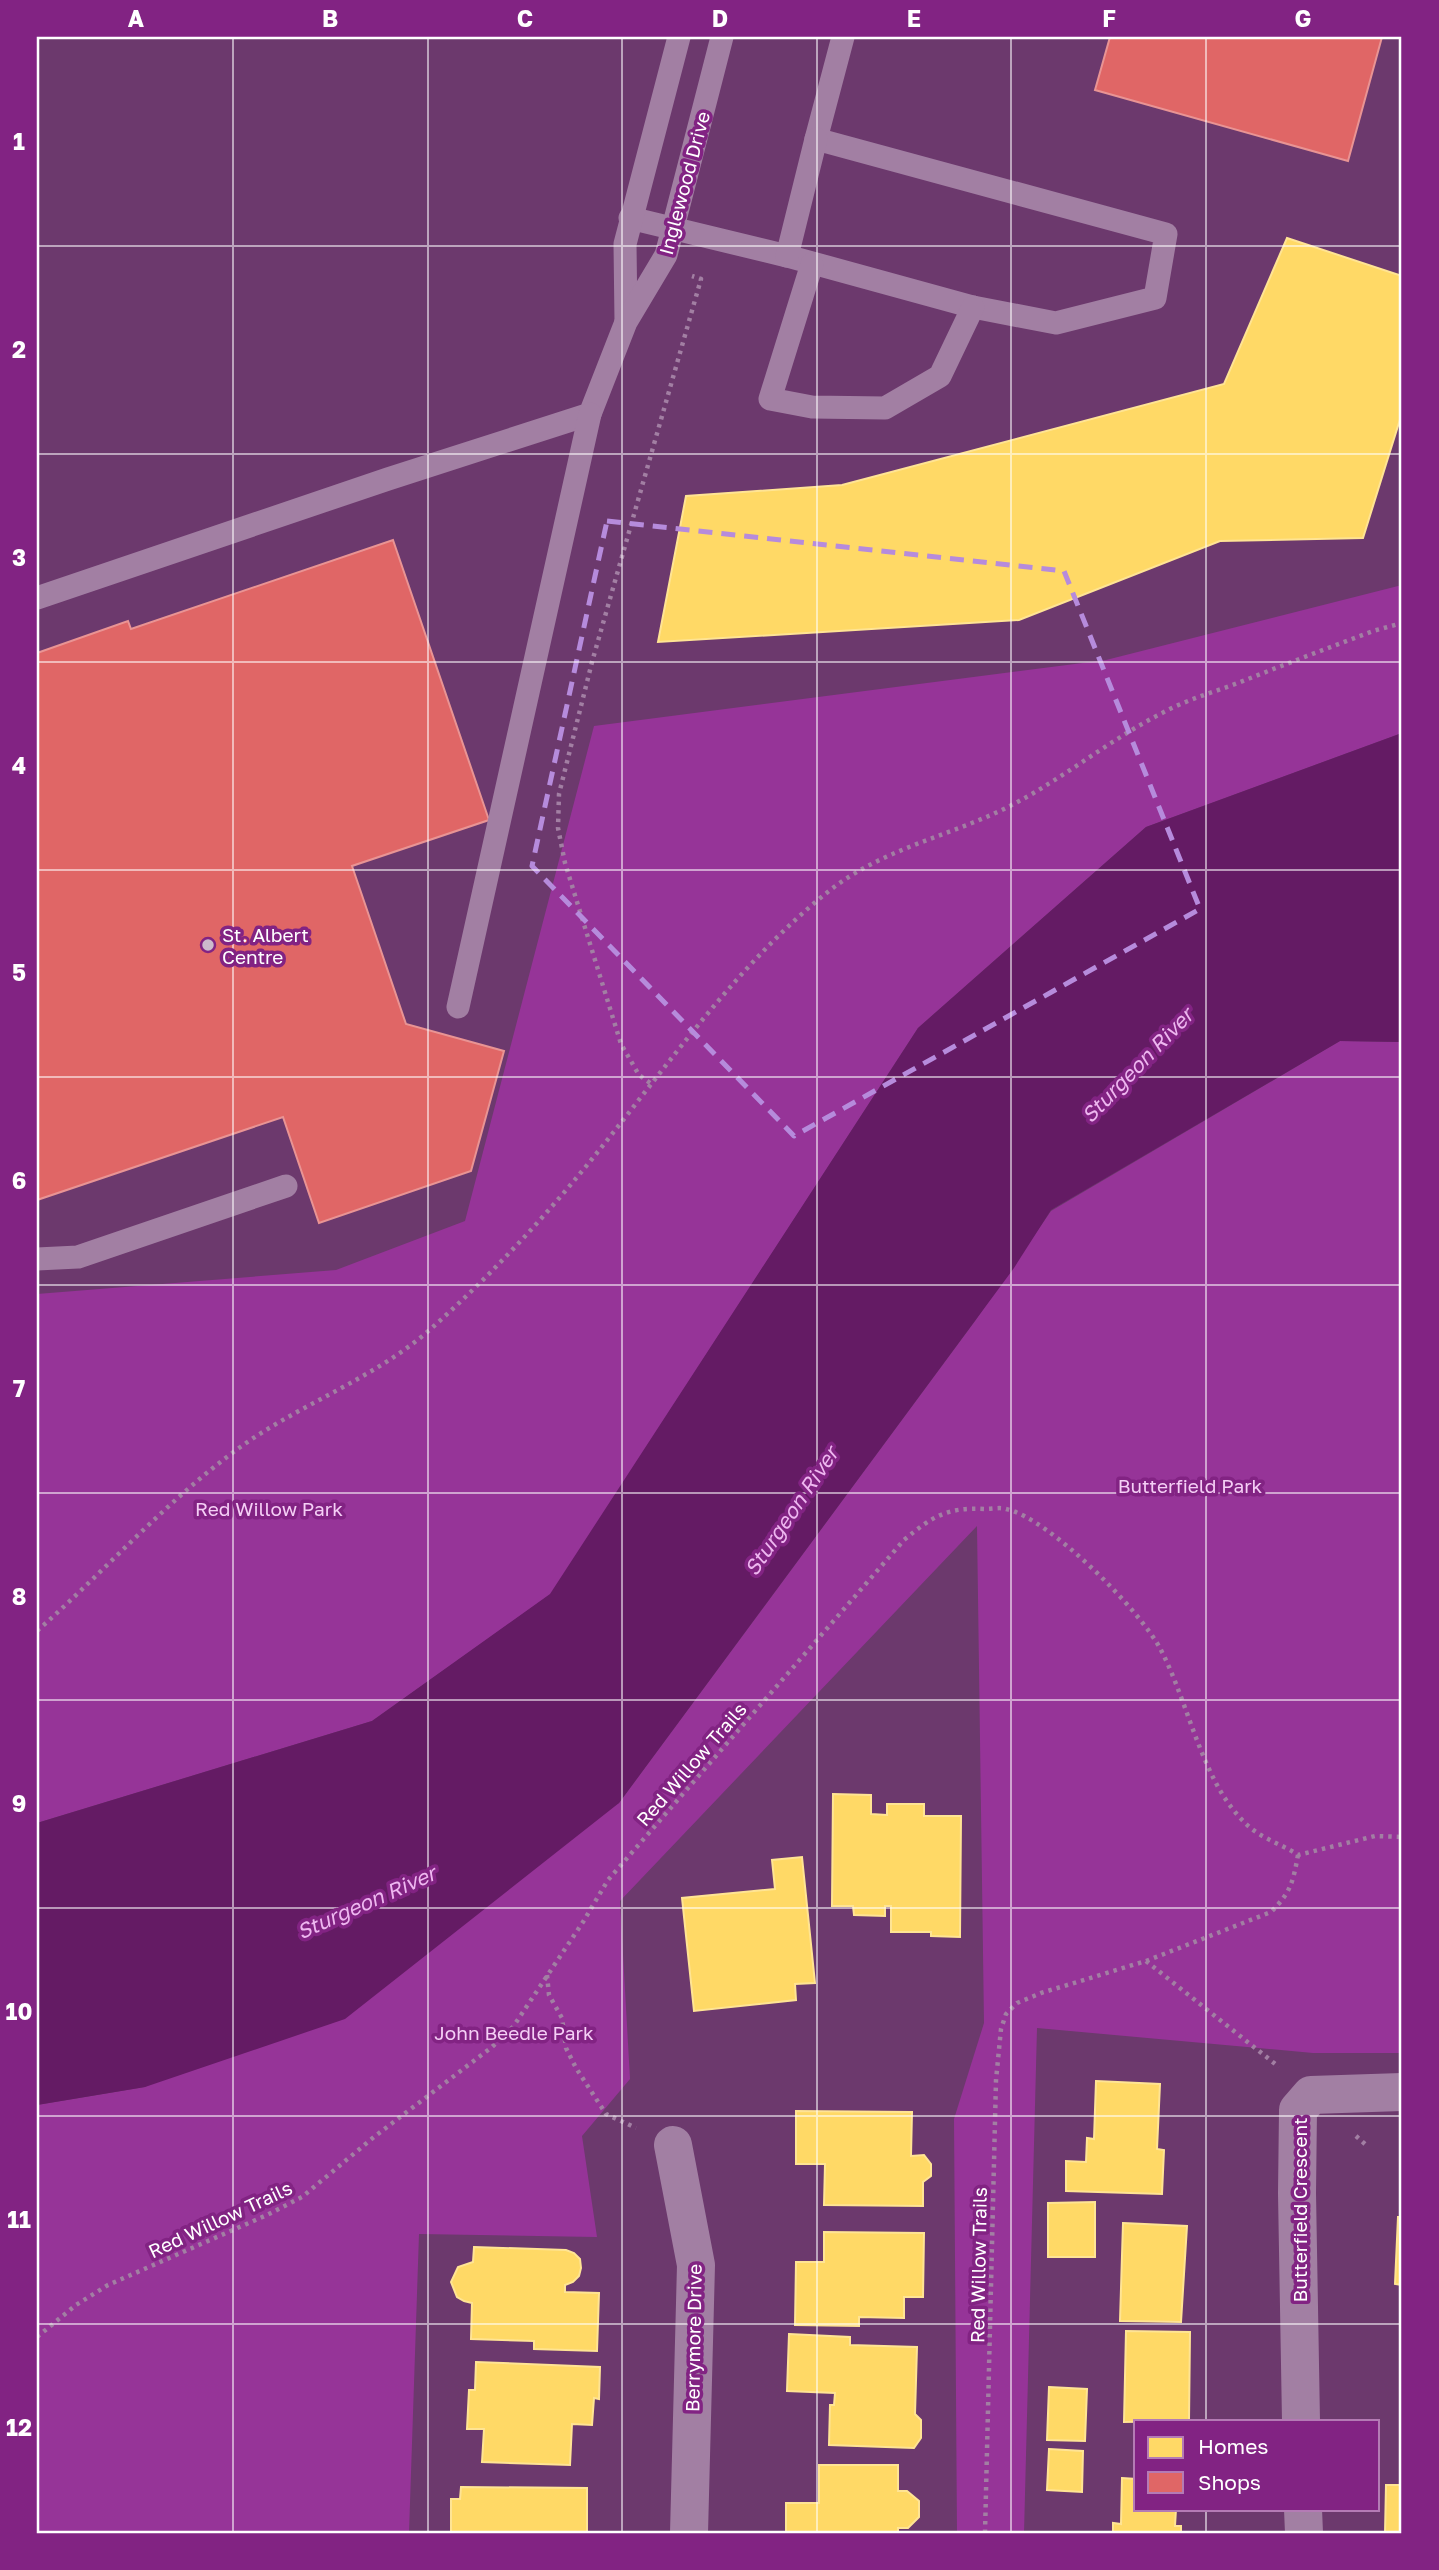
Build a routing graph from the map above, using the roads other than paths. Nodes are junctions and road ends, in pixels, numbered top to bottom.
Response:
1 (679, 37) edge
2 (722, 37) edge
3 (843, 37) edge
4 (816, 139) junction
5 (630, 218) junction
6 (674, 229) junction
7 (786, 256) junction
8 (812, 264) junction
9 (973, 307) junction
10 (626, 323) junction
11 (590, 414) junction
12 (37, 598) edge
13 (458, 1007) dead end
14 (286, 1186) dead end
15 (37, 1259) edge
16 (1402, 2092) edge
17 (673, 2145) road end
18 (1301, 2420) edge
19 (1303, 2510) edge
20 (689, 2533) edge
21 (1304, 2533) edge

1 - 5 lane, Inglewood Drive
2 - 6 lane, Inglewood Drive
3 - 4 lane
4 - 7 lane
4 - 9 lane
5 - 6 lane
5 - 10 lane, Inglewood Drive
6 - 7 lane
6 - 10 lane, Inglewood Drive
7 - 8 lane
8 - 9 lane
8 - 9 lane
10 - 11 lane
11 - 12 lane
11 - 13 lane
14 - 15 lane
16 - 18 street, Butterfield Crescent
17 - 20 street, Berrymore Drive
19 - 21 street

